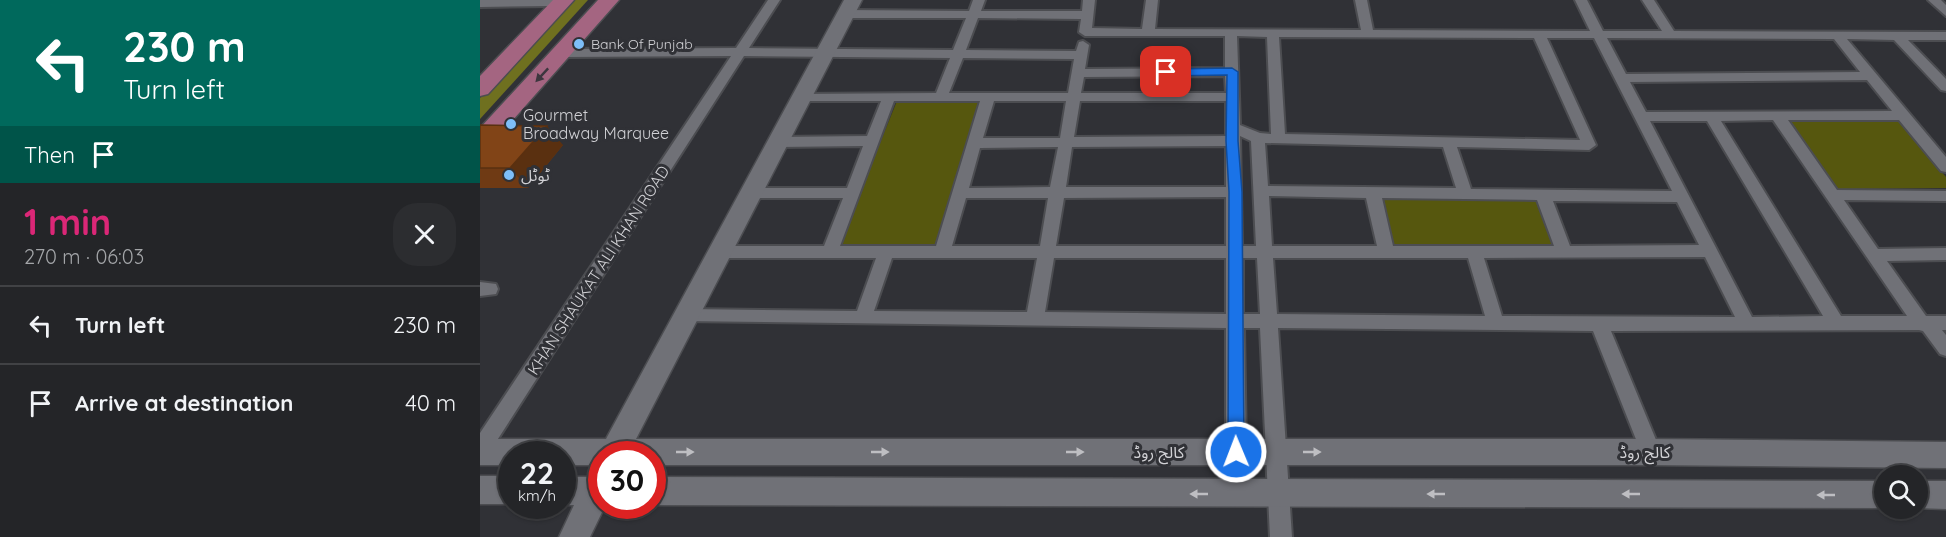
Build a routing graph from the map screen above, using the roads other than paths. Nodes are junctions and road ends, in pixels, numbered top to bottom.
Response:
1 (590, 0) edge
2 (609, 0) edge
3 (774, 0) edge
4 (980, 0) edge
5 (1089, 0) edge
6 (1152, 0) edge
7 (1361, 0) edge
8 (1581, 0) edge
9 (1648, 0) edge
10 (1934, 0) edge
11 (556, 1) edge
12 (482, 3) edge
13 (850, 7) edge
14 (1946, 12) edge
15 (975, 14) junction
16 (1087, 15) junction
17 (1085, 32) junction
18 (1148, 32) junction
19 (1538, 33) junction
20 (1231, 34) junction
21 (1273, 34) junction
22 (1368, 34) junction
23 (1600, 34) junction
24 (1670, 34) junction
25 (1836, 34) junction
26 (1897, 35) junction
27 (1946, 36) edge
28 (740, 52) junction
29 (562, 53) junction
30 (825, 53) junction
31 (959, 54) junction
32 (1080, 55) junction
33 (1232, 72) junction
34 (1078, 73) junction
35 (1873, 76) junction
36 (480, 78) edge
37 (1620, 78) junction
38 (1946, 87) edge
39 (480, 89) edge
40 (802, 97) junction
41 (889, 97) junction
42 (941, 97) junction
43 (988, 97) junction
44 (1074, 97) junction
45 (1233, 97) junction
46 (1904, 116) junction
47 (1639, 117) junction
48 (1712, 117) junction
49 (1778, 117) junction
50 (485, 125) edge
51 (1232, 134) junction
52 (1258, 138) junction
53 (1278, 138) junction
54 (480, 141) edge
55 (872, 141) junction
56 (1448, 141) junction
57 (778, 142) junction
58 (1066, 142) junction
59 (974, 143) junction
60 (1946, 167) edge
61 (1262, 191) junction
62 (1057, 192) junction
63 (1235, 192) junction
64 (751, 193) junction
65 (852, 193) junction
66 (959, 193) junction
67 (1373, 193) junction
68 (1465, 194) junction
69 (1543, 195) junction
70 (1833, 195) junction
71 (1946, 196) edge
72 (1680, 197) junction
73 (1047, 251) junction
74 (1234, 251) junction
75 (1265, 251) junction
76 (1710, 251) junction
77 (720, 252) junction
78 (830, 252) junction
79 (886, 252) junction
80 (942, 252) junction
81 (1386, 252) junction
82 (1564, 252) junction
83 (1474, 253) junction
84 (1946, 254) edge
85 (1875, 255) junction
86 (687, 316) junction
87 (863, 317) junction
88 (1035, 318) junction
89 (1234, 320) junction
90 (1269, 320) junction
91 (1746, 321) junction
92 (1834, 322) junction
93 (1496, 323) junction
94 (1925, 323) junction
95 (1946, 323) edge
96 (1599, 324) junction
97 (1946, 348) edge
98 (620, 441) edge
99 (480, 451) edge
100 (1236, 452) junction
101 (1277, 452) junction
102 (1651, 452) junction
103 (588, 453) edge
104 (666, 453) edge
105 (1946, 455) edge
106 (480, 490) edge
107 (498, 490) edge
108 (666, 491) edge
109 (1278, 494) junction
110 (1874, 495) edge
111 (1928, 495) edge
112 (1946, 495) edge
113 (588, 511) edge
114 (574, 537) edge
115 (1281, 537) edge

1 - 50 main road
2 - 29 main road
3 - 28 street, KHAN SHAUKAT ALI KHAN ROAD
4 - 15 street
5 - 16 street
6 - 18 street
7 - 22 street
8 - 23 street
9 - 24 street
10 - 14 street
11 - 12 street
11 - 36 main road
11 - 39 main road
13 - 15 street
13 - 30 main road
15 - 16 street
15 - 31 street
16 - 17 street
17 - 18 street
17 - 32 street
18 - 20 street
19 - 22 street
19 - 23 street
19 - 56 street
20 - 21 street
20 - 33 street
21 - 22 street
21 - 53 street
23 - 24 street
23 - 37 street
24 - 25 street
25 - 26 street
25 - 35 street
26 - 27 street
26 - 38 street
28 - 29 street
28 - 30 street
28 - 99 street, KHAN SHAUKAT ALI KHAN ROAD
29 -> 50 main road
30 - 31 street
30 - 40 main road
31 - 32 street
31 - 42 street
32 - 34 street
33 - 34 street
33 - 45 street
34 - 44 street
35 - 37 street
35 - 46 street
37 - 47 street
40 - 41 street
40 - 57 main road
41 - 42 street
41 - 55 street
42 - 43 street
43 - 44 street
43 - 59 street
44 - 45 street
44 - 58 street
45 - 51 street
46 - 49 street
46 - 60 street
47 - 48 street
47 - 72 street
48 - 49 street
48 - 92 street
49 - 70 street
50 - 54 main road
51 - 52 street
51 - 58 street
51 - 63 street
52 - 53 street
52 - 61 street
53 - 56 street
55 - 57 street
55 - 65 street
56 - 68 street
57 - 64 main road
58 - 59 street
58 - 62 street
59 - 66 street
61 - 67 street
61 - 75 street
62 - 63 street
62 - 66 street
62 - 73 street
63 - 74 street
64 - 65 street
64 - 77 main road
65 - 78 street
66 - 80 street
67 - 68 street
67 - 81 street
68 - 69 street
69 - 72 street
69 - 82 street
70 - 71 street
70 - 85 street
72 - 76 street
73 - 74 street
73 - 80 street
73 - 88 street
74 - 75 street
74 - 89 street
75 - 81 street
75 - 90 street
76 - 82 street
76 - 91 street
77 - 78 street
77 - 86 main road
78 - 79 street
79 - 80 street
79 - 87 street
81 - 83 street
82 - 83 street
83 - 93 street
84 - 85 street
85 - 94 street
86 - 87 street
86 - 98 main road
87 - 88 street
88 - 89 street
89 - 90 street
89 - 100 street
90 - 93 street
90 - 101 street
91 - 92 street
91 - 96 street
92 - 94 street
93 - 96 street
94 - 95 street
94 - 97 street
96 - 102 street
99 - 103 main road, کالج روڈ
100 - 101 main road, کالج روڈ
104 -> 100 main road, کالج روڈ
101 -> 102 main road, کالج روڈ
101 - 109 street
102 - 105 main road, کالج روڈ
106 - 107 main road
109 -> 108 main road
110 -> 109 main road
109 - 115 street
111 - 112 main road
113 - 114 main road

